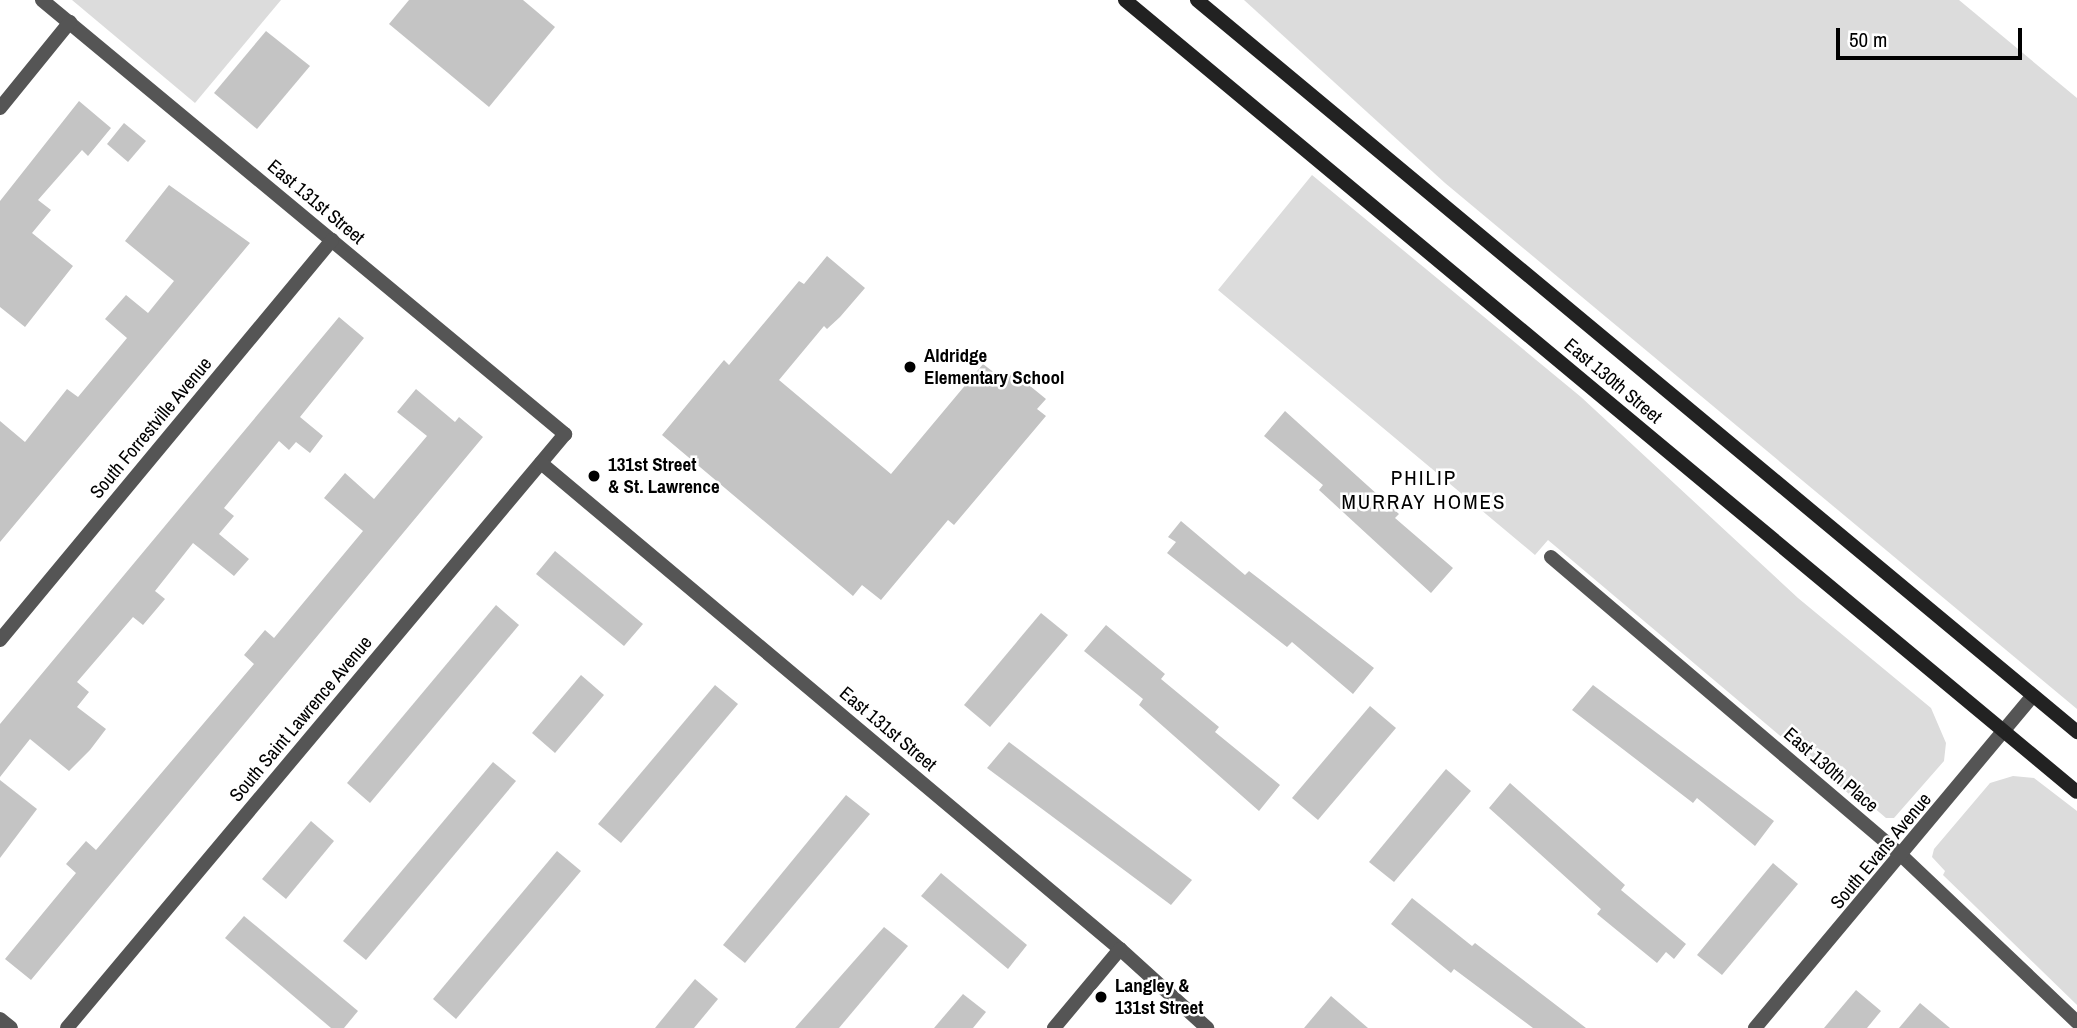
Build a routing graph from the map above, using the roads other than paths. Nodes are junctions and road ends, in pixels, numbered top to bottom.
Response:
1 (42, 0) edge
2 (1125, 0) edge
3 (1197, 0) edge
4 (69, 22) junction
5 (0, 108) edge
6 (332, 240) junction
7 (565, 434) joint
8 (541, 463) junction
9 (1551, 557) dead end
10 (0, 640) edge
11 (2034, 696) junction
12 (2004, 732) junction
13 (2077, 732) edge
14 (2077, 792) edge
15 (1902, 856) junction
16 (1120, 949) junction
17 (0, 1019) edge
18 (2077, 1022) edge
19 (11, 1028) edge
20 (67, 1028) edge
21 (1054, 1028) edge
22 (1207, 1028) edge
23 (1755, 1028) edge

1 - 4 street, East 131st Street
2 - 12 main road, East 130th Street
3 - 11 main road, East 130th Street
4 - 5 street
4 - 6 street, East 131st Street
6 - 7 street, East 131st Street
6 - 10 street, South Forrestville Avenue
7 - 8 street, South Saint Lawrence Avenue
8 - 16 street, East 131st Street
8 - 20 street, South Saint Lawrence Avenue
9 - 15 street, East 130th Place
11 - 12 street, South Evans Avenue
11 - 13 main road, East 130th Street
12 - 14 main road, East 130th Street
12 - 15 street, South Evans Avenue
15 - 18 street, East 130th Place
15 - 23 street, South Evans Avenue
16 - 21 street
16 - 22 street, East 131st Street
17 - 19 street

